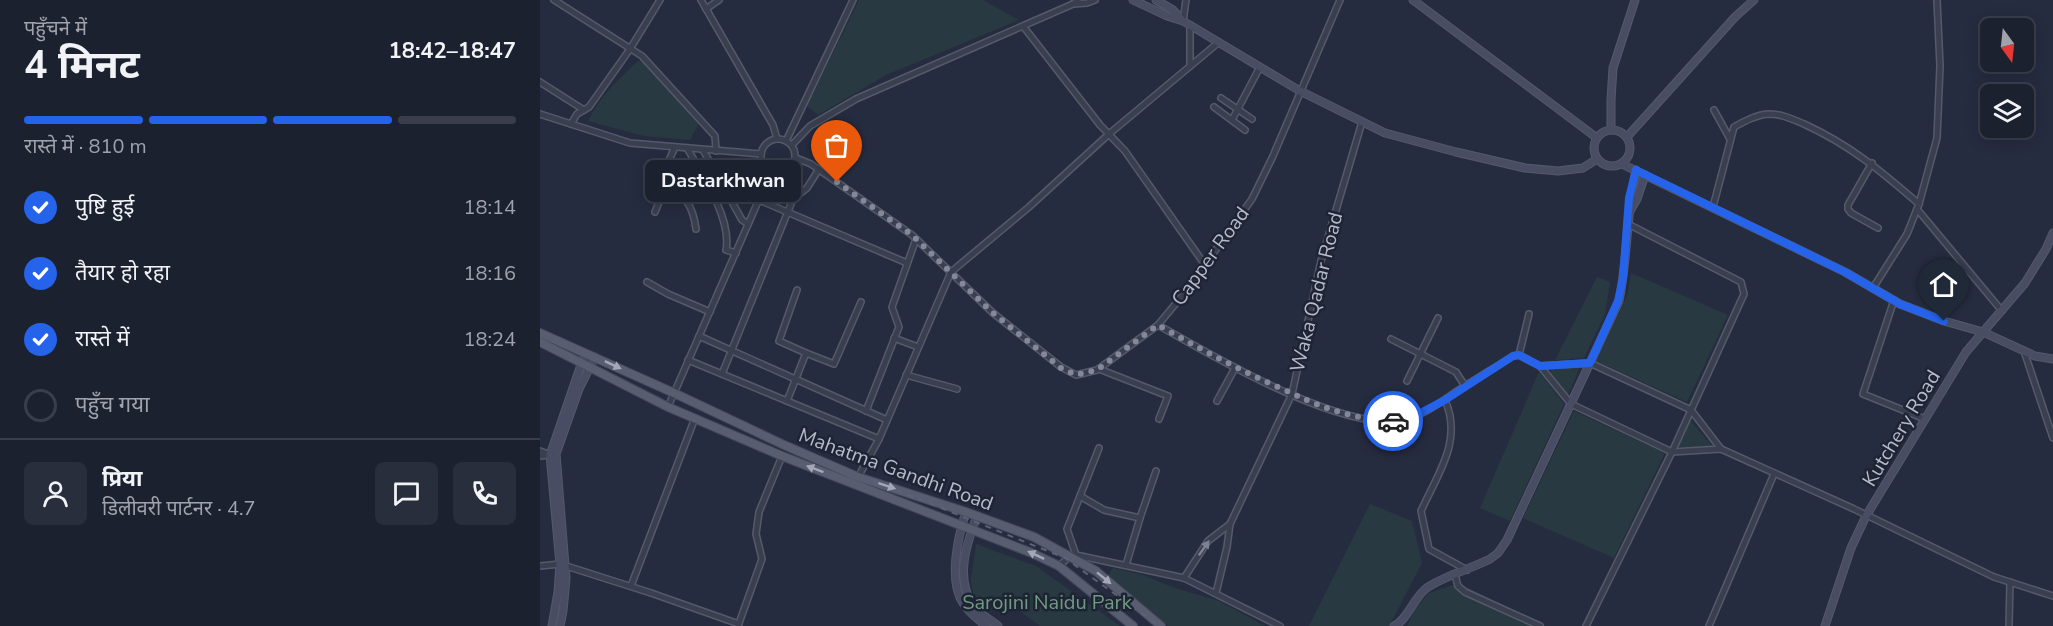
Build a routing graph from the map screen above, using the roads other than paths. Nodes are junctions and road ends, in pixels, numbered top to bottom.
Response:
1 (554, 0) edge
2 (660, 0) edge
3 (701, 0) edge
4 (719, 0) edge
5 (853, 0) edge
6 (1095, 0) edge
7 (1133, 0) edge
8 (1156, 0) edge
9 (1185, 0) edge
10 (1340, 0) edge
11 (1413, 0) edge
12 (1635, 0) edge
13 (1754, 0) edge
14 (1937, 0) edge
15 (1075, 2) edge
16 (706, 9) junction
17 (1186, 23) junction
18 (1023, 26) junction
19 (1219, 42) junction
20 (630, 49) junction
21 (1190, 66) junction
22 (1260, 67) junction
23 (540, 82) edge
24 (1300, 91) junction
25 (1221, 98) dead end
26 (1214, 107) dead end
27 (1238, 109) junction
28 (584, 110) junction
29 (1714, 110) dead end
30 (540, 114) edge
31 (1252, 119) dead end
32 (1232, 120) junction
33 (1362, 122) junction
34 (571, 124) junction
35 (1245, 130) dead end
36 (1611, 130) junction
37 (1108, 134) junction
38 (1627, 137) junction
39 (1597, 138) junction
40 (777, 139) junction
41 (1730, 139) junction
42 (789, 143) junction
43 (675, 147) junction
44 (687, 148) junction
45 (703, 150) junction
46 (716, 150) junction
47 (761, 154) junction
48 (796, 158) junction
49 (1597, 159) junction
50 (1872, 163) junction
51 (1622, 164) junction
52 (819, 169) junction
53 (1636, 170) junction
54 (771, 172) junction
55 (1645, 175) junction
56 (667, 182) junction
57 (759, 200) junction
58 (1918, 206) junction
59 (1713, 207) junction
60 (1630, 211) junction
61 (655, 212) dead end
62 (787, 212) junction
63 (748, 224) junction
64 (1628, 224) junction
65 (1878, 228) dead end
66 (696, 229) dead end
67 (2053, 233) edge
68 (916, 239) junction
69 (736, 252) junction
70 (907, 263) junction
71 (1205, 265) junction
72 (951, 272) junction
73 (647, 282) dead end
74 (1873, 288) junction
75 (797, 290) dead end
76 (1894, 300) junction
77 (861, 302) dead end
78 (2002, 311) junction
79 (710, 312) junction
80 (1528, 314) dead end
81 (1438, 318) dead end
82 (1158, 325) junction
83 (1983, 332) junction
84 (540, 333) edge
85 (699, 336) junction
86 (894, 338) junction
87 (1391, 339) dead end
88 (540, 342) edge
89 (918, 347) junction
90 (731, 350) junction
91 (2024, 351) junction
92 (585, 352) junction
93 (806, 353) junction
94 (1421, 354) junction
95 (1519, 355) junction
96 (595, 357) junction
97 (2053, 359) edge
98 (688, 360) junction
99 (582, 362) junction
100 (1590, 363) junction
101 (591, 366) junction
102 (1540, 366) junction
103 (1235, 368) junction
104 (1099, 369) junction
105 (722, 374) junction
106 (906, 375) junction
107 (796, 379) junction
108 (1407, 381) dead end
109 (1465, 386) junction
110 (957, 389) dead end
111 (674, 393) junction
112 (1292, 394) junction
113 (1445, 400) junction
114 (788, 401) junction
115 (1217, 401) dead end
116 (1571, 404) junction
117 (668, 407) junction
118 (1691, 410) junction
119 (866, 411) junction
120 (695, 418) junction
121 (1159, 419) dead end
122 (1925, 419) junction
123 (887, 420) junction
124 (2053, 438) edge
125 (879, 439) junction
126 (1099, 448) dead end
127 (1721, 449) junction
128 (540, 451) edge
129 (1672, 452) junction
130 (553, 454) junction
131 (540, 456) edge
132 (782, 456) junction
133 (1156, 471) dead end
134 (1774, 474) junction
135 (856, 480) junction
136 (1080, 496) junction
137 (966, 512) junction
138 (977, 516) junction
139 (1866, 516) junction
140 (1140, 518) junction
141 (1230, 524) junction
142 (962, 527) junction
143 (972, 530) junction
144 (1073, 555) junction
145 (562, 565) junction
146 (1126, 565) junction
147 (540, 566) edge
148 (1059, 566) junction
149 (1467, 570) junction
150 (1455, 575) junction
151 (1184, 578) junction
152 (2010, 582) junction
153 (631, 586) junction
154 (1216, 593) junction
155 (2053, 596) edge
156 (738, 625) edge
157 (1398, 625) edge
158 (552, 626) edge
159 (560, 626) edge
160 (986, 626) edge
161 (998, 626) edge
162 (1133, 626) edge
163 (1161, 626) edge
164 (1280, 626) edge
165 (1540, 626) edge
166 (1586, 626) edge
167 (1709, 626) edge
168 (1825, 626) edge
169 (2009, 626) edge

1 - 20 street
2 - 20 street
3 - 16 street
4 - 16 street
5 - 42 street
6 - 15 street
7 - 17 street
8 - 17 street
9 - 17 street
10 - 24 street, Capper Road
11 - 39 street
12 - 36 street
13 - 38 street
14 - 58 street
15 - 18 street
16 - 40 street
17 - 19 street
17 - 21 street
18 - 37 street
18 - 42 street
19 - 21 street
19 - 22 street
20 - 28 street
20 - 46 street
21 - 37 street
22 - 24 street
22 - 27 street
23 - 28 street
24 - 33 street
24 - 71 street, Capper Road
25 - 27 street
26 - 32 street
27 - 31 street
27 - 32 street
28 - 34 street
29 - 41 street
30 - 34 street
32 - 35 street
33 - 49 street
33 - 112 street, Waka Qadar Road
34 - 43 street
36 - 38 street
36 - 39 street
37 - 71 street
37 - 72 street
38 - 51 street
39 - 49 street
40 - 42 street
40 - 47 street
41 - 50 street
41 - 59 street
42 - 48 street
43 - 44 street
43 - 56 street
44 - 45 street
44 - 69 street
45 - 46 street
45 - 63 street
46 - 47 street
47 - 54 street
48 - 52 street, Capper Road
48 - 54 street
49 - 51 street
50 - 58 street
50 - 65 street
51 - 53 street
52 - 62 street
52 - 68 street, Capper Road
53 - 55 street
53 - 60 street
54 - 57 street
55 - 59 street
55 - 60 street
56 - 61 street
56 - 66 street
57 - 62 street
57 - 63 street
58 - 74 street
58 - 78 street
59 - 74 street
60 - 64 street
62 - 70 street
62 - 90 street
63 - 69 street
64 - 100 street
64 - 118 street
67 - 78 street, Kutchery Road
68 - 70 street
68 - 72 street, Capper Road
69 - 79 street
70 - 86 street
71 - 82 street, Capper Road
72 - 89 street
72 - 104 street, Capper Road
73 - 79 street
74 - 76 street
75 - 93 street
76 - 83 street
76 - 122 street
77 - 93 street
78 - 83 street, Kutchery Road
79 - 85 street
80 - 95 street
81 - 94 street
82 - 103 street
82 - 104 street, Capper Road
83 - 91 street
83 - 122 street, Kutchery Road
84 - 92 main road, Mahatma Gandhi Road
85 - 90 street
85 - 98 street
86 - 89 street
86 - 119 street
87 - 94 street
88 - 99 main road, Mahatma Gandhi Road
89 - 106 street
90 - 105 street
90 - 107 street
91 - 97 street
91 - 124 street
92 - 96 main road, Mahatma Gandhi Road
92 - 99 street
93 - 107 street
94 - 108 street
94 - 109 street
95 - 102 street
95 - 109 street
96 - 101 street
96 -> 111 main road, Mahatma Gandhi Road
98 - 105 street
98 - 111 street
99 - 101 main road, Mahatma Gandhi Road
99 - 130 street
100 - 102 street
100 - 116 street
100 - 118 street
101 - 117 main road, Mahatma Gandhi Road
101 - 130 street
102 - 116 street
103 - 112 street
103 - 115 street
104 - 121 street
105 - 114 street
106 - 110 street
106 - 123 street
107 - 114 street
107 - 119 street
109 - 113 street
111 - 117 street
111 - 135 main road, Mahatma Gandhi Road
112 - 113 street
112 - 141 street, Waka Qadar Road
113 - 149 street
114 - 125 street
116 - 129 street
116 - 149 street
117 - 120 main road, Mahatma Gandhi Road
118 - 127 street
118 - 129 street
119 - 123 street
120 - 132 main road, Mahatma Gandhi Road
120 - 153 street
122 - 139 street, Kutchery Road
123 - 125 street
125 - 135 street
126 - 136 street
127 - 129 street
127 - 134 street
128 - 130 street
129 - 166 street
130 - 131 street
130 - 145 street
135 -> 132 main road, Mahatma Gandhi Road
132 - 156 street
133 - 140 street
134 - 139 street
134 - 167 street
135 -> 137 main road, Mahatma Gandhi Road
135 - 142 main road, Mahatma Gandhi Road
136 - 140 street
136 - 144 street
137 - 138 main road, Mahatma Gandhi Road
137 - 142 street
138 - 143 street
138 - 144 main road, Mahatma Gandhi Road
139 - 152 street
139 - 168 street, Kutchery Road
140 - 146 street
151 -> 141 street, Waka Qadar Road
141 - 154 street, Waka Qadar Road
142 - 143 main road, Mahatma Gandhi Road
142 - 160 street
148 -> 143 main road, Mahatma Gandhi Road
143 - 161 street
144 - 146 street
144 - 148 street
144 -> 163 main road, Mahatma Gandhi Road
145 - 147 street
145 - 153 street
145 - 158 street
145 - 159 street
146 - 151 street
148 - 162 main road, Mahatma Gandhi Road
149 - 150 street
150 - 157 street
150 - 165 street
151 - 154 street
152 - 155 street
152 - 169 street
153 - 156 street
154 - 164 street

